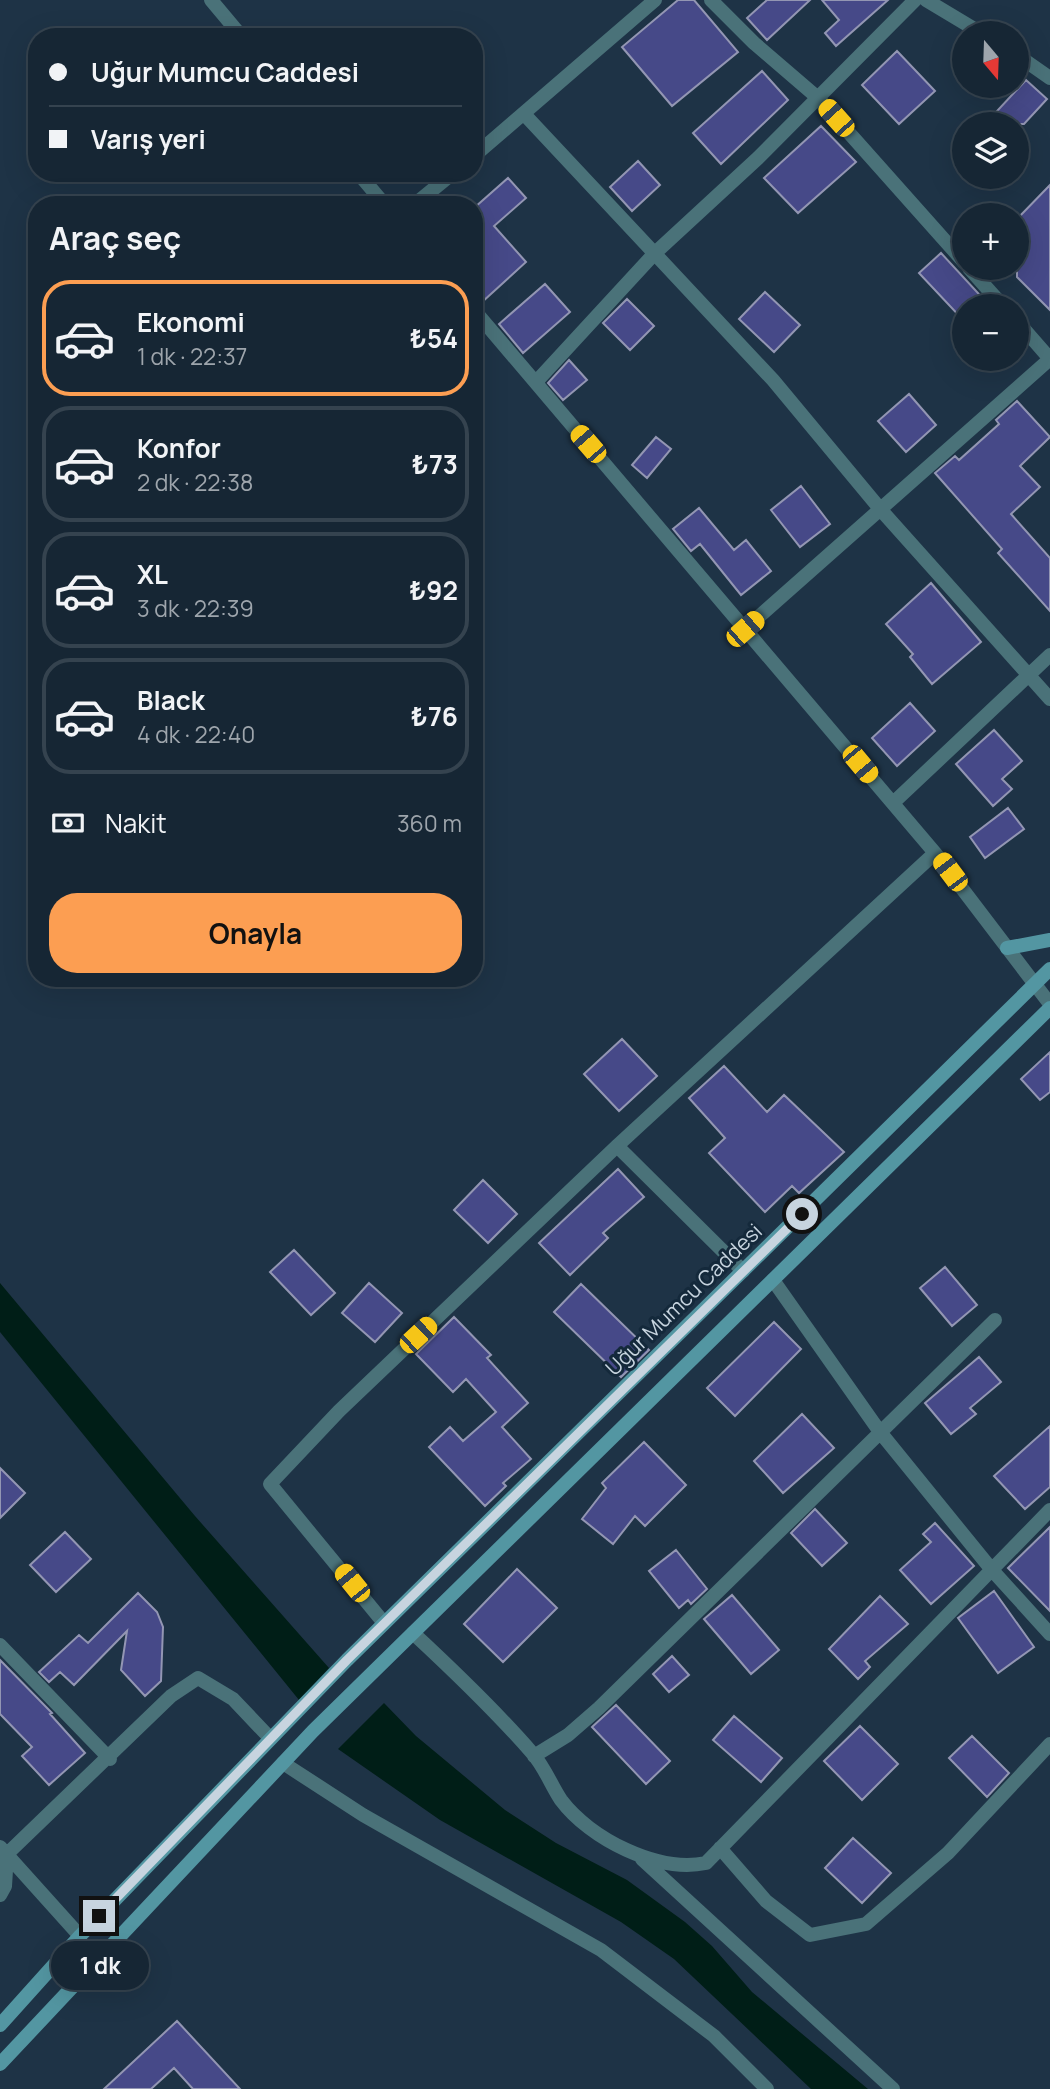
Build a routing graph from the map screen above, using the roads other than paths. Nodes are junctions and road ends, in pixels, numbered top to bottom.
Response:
1 (211, 0) edge
2 (654, 0) edge
3 (711, 0) edge
4 (915, 0) edge
5 (926, 0) edge
6 (961, 21) edge
7 (234, 28) edge
8 (1029, 63) edge
9 (1050, 78) edge
10 (818, 97) junction
11 (525, 115) junction
12 (483, 149) edge
13 (366, 182) edge
14 (442, 182) edge
15 (377, 196) edge
16 (425, 196) edge
17 (952, 248) edge
18 (654, 254) junction
19 (980, 280) edge
20 (992, 294) edge
21 (483, 320) edge
22 (1029, 335) edge
23 (536, 382) junction
24 (881, 510) junction
25 (745, 629) junction
26 (1050, 654) edge
27 (1028, 675) junction
28 (1050, 699) edge
29 (893, 803) junction
30 (935, 853) junction
31 (1050, 940) edge
32 (1007, 948) junction
33 (1050, 970) edge
34 (1035, 985) junction
35 (1050, 1006) edge
36 (617, 1146) junction
37 (743, 1271) junction
38 (773, 1280) junction
39 (995, 1320) dead end
40 (880, 1432) junction
41 (1050, 1510) edge
42 (992, 1570) junction
43 (384, 1623) junction
44 (413, 1633) junction
45 (1050, 1634) edge
46 (0, 1645) edge
47 (270, 1738) junction
48 (1050, 1744) edge
49 (534, 1756) junction
50 (110, 1759) junction
51 (283, 1763) junction
52 (720, 1849) junction
53 (3, 1851) edge
54 (641, 1858) junction
55 (0, 1895) edge
56 (79, 1936) junction
57 (0, 2025) edge
58 (0, 2064) edge
59 (767, 2089) edge
60 (893, 2089) edge

1 - 7 street
2 - 11 street
3 - 10 street
4 - 10 street
5 - 6 street
8 - 9 street
10 - 17 street
10 - 18 street
11 - 12 street
11 - 18 street
13 - 15 street
14 - 16 street
18 - 23 street
18 - 24 street
19 - 20 street
21 - 23 street
22 - 24 street
23 - 25 street
24 - 25 street
24 - 27 street
25 - 29 street
26 - 27 street
27 - 28 street
27 - 29 street
29 - 30 street
30 - 32 street
30 - 36 street
31 - 32 street
32 - 34 street
33 - 34 street, Uğur Mumcu Caddesi
34 - 35 street
34 - 37 street, Uğur Mumcu Caddesi
35 - 38 street
36 - 37 street
36 - 43 street
37 - 43 street, Uğur Mumcu Caddesi
38 - 40 street
38 - 44 street
39 - 40 street
40 - 42 street
40 - 49 street
41 - 42 street
42 - 45 street
42 - 52 street
43 - 47 street, Uğur Mumcu Caddesi
44 - 49 street
44 - 51 street
46 - 50 street
47 - 50 street
47 - 56 street, Uğur Mumcu Caddesi
48 - 52 street
49 - 54 street
50 - 53 street
51 - 58 street
51 - 59 street
52 - 54 street
53 - 55 street
53 - 56 street
54 - 60 street
56 - 57 street, Uğur Mumcu Caddesi

